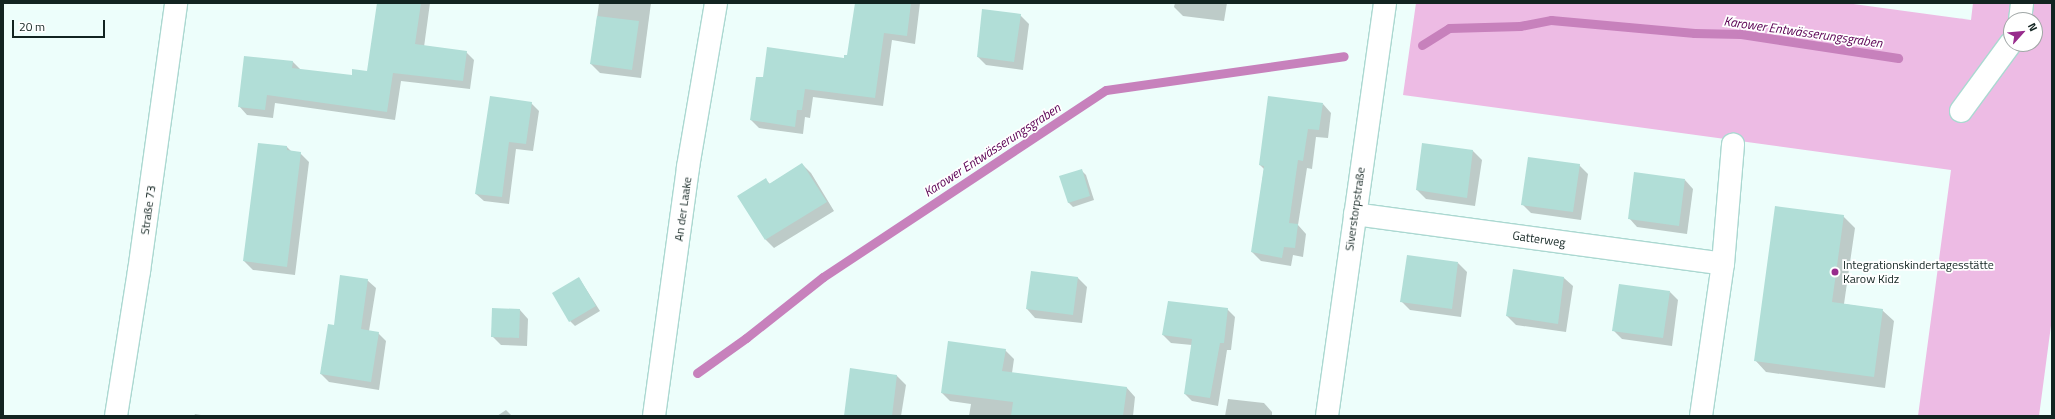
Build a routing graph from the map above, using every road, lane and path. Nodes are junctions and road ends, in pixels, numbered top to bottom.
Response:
1 (176, 3) edge
2 (716, 3) edge
3 (1385, 3) edge
4 (2004, 52) edge
5 (1961, 111) dead end
6 (1733, 144) dead end
7 (1355, 214) junction
8 (1723, 264) junction
9 (116, 416) edge
10 (654, 416) edge
11 (1327, 416) edge
12 (1702, 416) edge

1 - 9 street, Straße 73
2 - 10 street, An der Laake
3 - 7 street, Siverstorpstraße
4 - 5 street
6 - 8 street
7 - 8 street, Gatterweg
7 - 11 street, Siverstorpstraße
8 - 12 street

